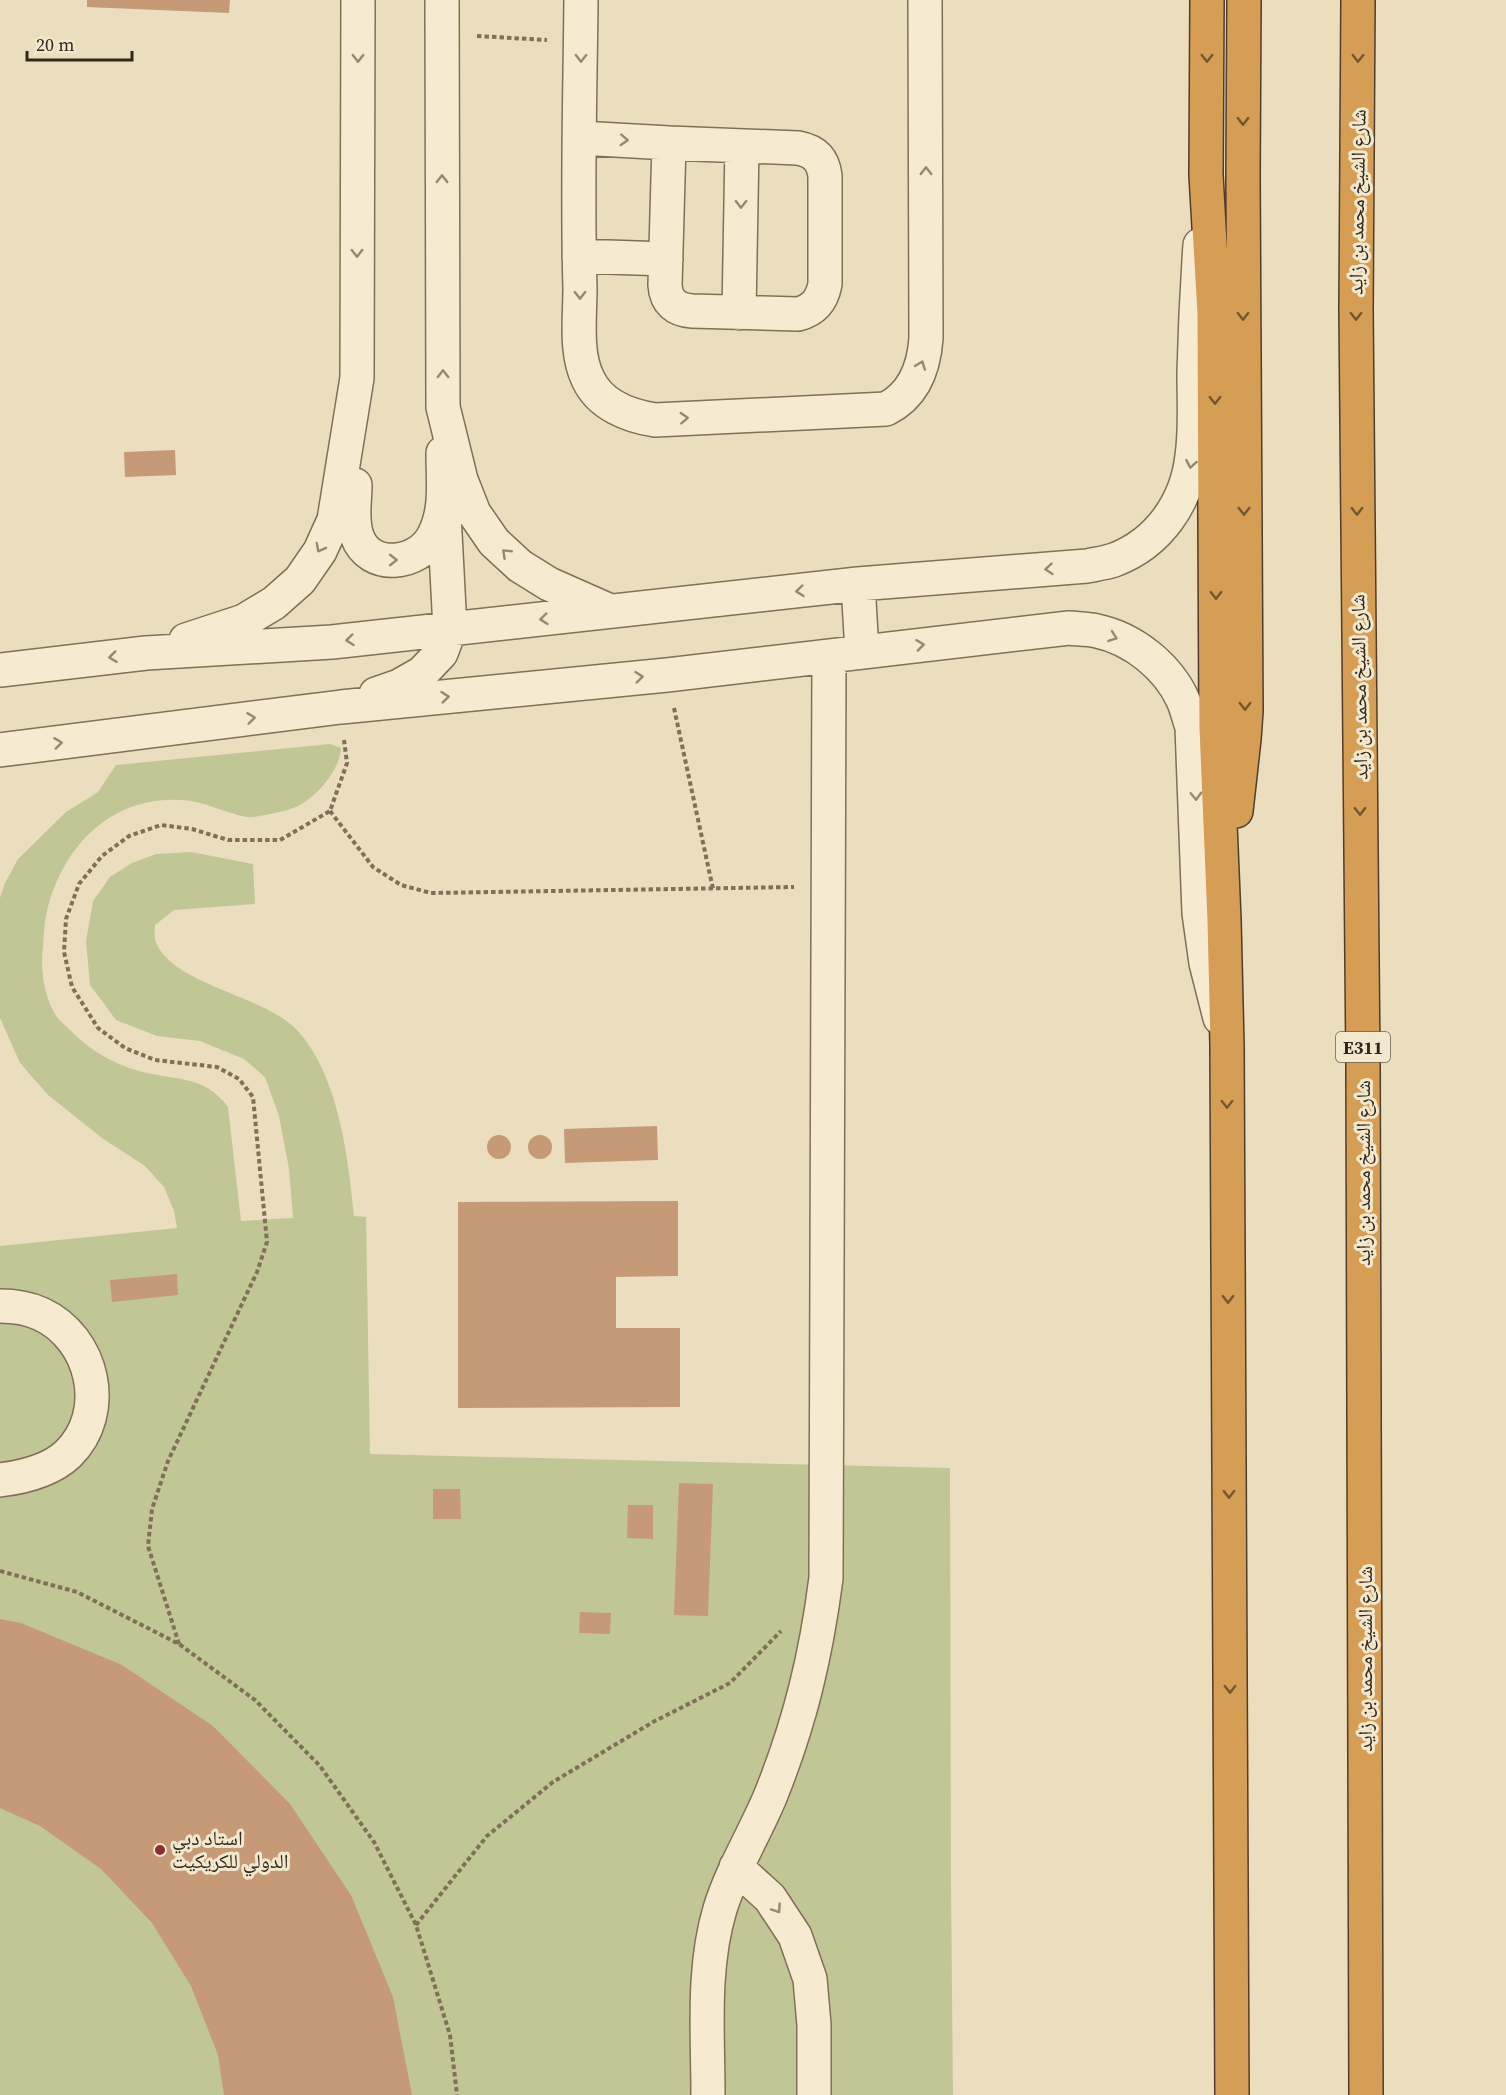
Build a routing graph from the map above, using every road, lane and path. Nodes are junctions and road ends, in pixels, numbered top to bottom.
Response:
1 (358, 0) edge
2 (442, 0) edge
3 (581, 0) edge
4 (925, 0) edge
5 (1207, 0) edge
6 (1244, 0) edge
7 (1358, 0) edge
8 (442, 34) junction
9 (581, 42) junction
10 (580, 138) junction
11 (669, 143) junction
12 (742, 146) junction
13 (1206, 175) junction
14 (579, 256) junction
15 (666, 259) junction
16 (739, 313) junction
17 (357, 378) junction
18 (443, 407) junction
19 (444, 506) junction
20 (858, 584) junction
21 (611, 612) junction
22 (450, 629) junction
23 (862, 652) junction
24 (146, 653) junction
25 (829, 656) junction
26 (0, 670) edge
27 (667, 675) junction
28 (341, 707) junction
29 (0, 750) edge
30 (330, 811) junction
31 (828, 886) junction
32 (713, 890) junction
33 (1224, 920) junction
34 (1227, 1046) junction
35 (0, 1306) edge
36 (0, 1480) edge
37 (0, 1571) edge
38 (783, 1629) dead end
39 (179, 1644) junction
40 (736, 1868) junction
41 (416, 1925) junction
42 (457, 2095) edge
43 (708, 2095) edge
44 (814, 2095) edge
45 (1232, 2095) edge
46 (1366, 2095) edge

1 -> 17 street
2 - 8 street
3 - 9 street
14 -> 4 street
5 -> 13 highway
6 -> 33 highway
7 -> 46 highway, شارع الشيخ محمد بن زايد / E311
8 - 9 path
18 -> 8 street
9 -> 10 street
10 -> 11 street
10 - 14 street
11 - 12 street
11 - 15 street
12 -> 16 street
12 - 16 street
13 -> 20 street
13 -> 33 highway
14 - 15 street
15 - 16 street
17 -> 19 street
17 -> 24 street
18 - 19 street
21 -> 18 street
19 - 22 street
20 -> 21 street
20 - 23 street
21 -> 22 street
22 -> 24 street
22 - 28 street
23 - 25 street
23 -> 34 street
24 -> 26 street
25 - 27 street
25 - 31 street
28 -> 27 street
27 - 32 path
29 -> 28 street
28 - 30 path
30 - 32 path
30 - 39 path
31 - 32 path
31 - 40 street
33 - 34 highway
34 -> 45 highway
35 - 36 street
37 - 39 path
38 - 41 path
39 - 41 path
40 - 43 street
40 -> 44 street
41 - 42 path

